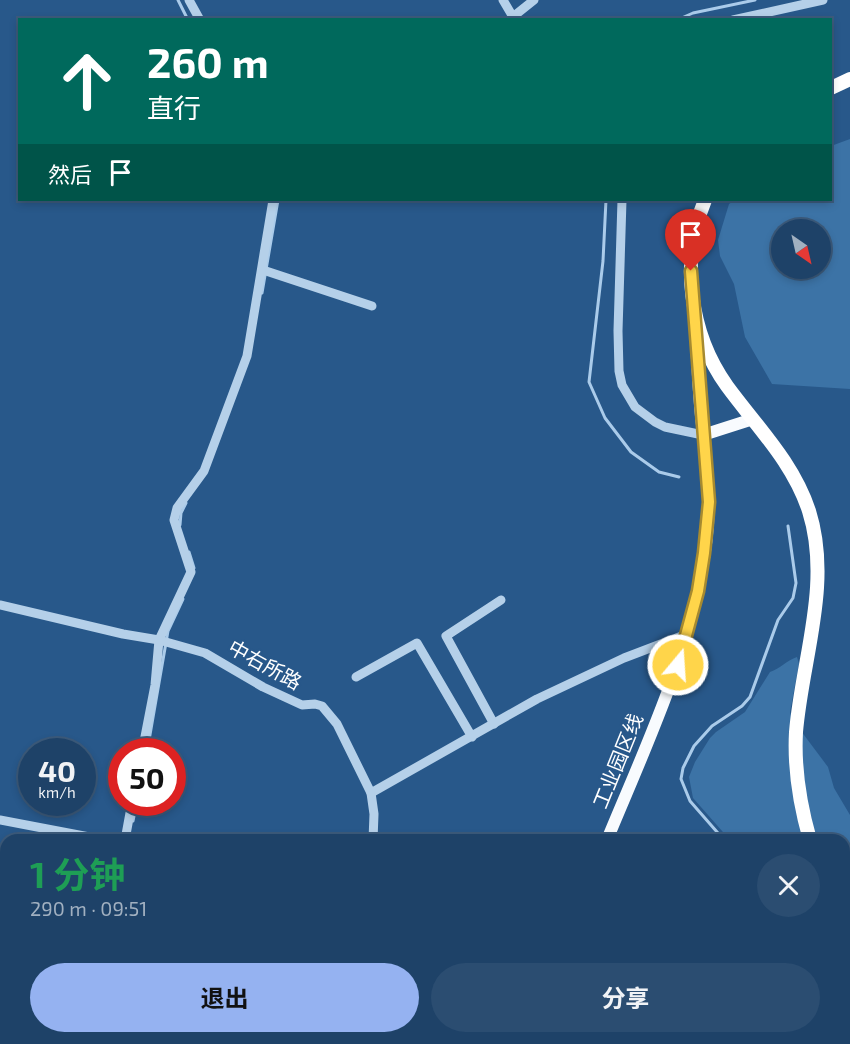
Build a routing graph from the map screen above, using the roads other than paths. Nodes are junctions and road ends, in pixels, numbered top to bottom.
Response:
1 (189, 0) edge
2 (503, 0) edge
3 (534, 0) edge
4 (818, 1) edge
5 (199, 18) edge
6 (511, 18) edge
7 (743, 18) edge
8 (850, 79) edge
9 (832, 88) edge
10 (273, 201) edge
11 (622, 201) edge
12 (705, 201) edge
13 (266, 271) junction
14 (372, 306) dead end
15 (694, 308) junction
16 (753, 419) junction
17 (703, 435) junction
18 (501, 600) dead end
19 (0, 605) edge
20 (687, 634) junction
21 (164, 641) junction
22 (356, 677) dead end
23 (494, 724) junction
24 (472, 737) junction
25 (145, 738) edge
26 (371, 793) junction
27 (129, 816) edge
28 (0, 820) edge
29 (74, 834) edge
30 (125, 834) edge
31 (373, 834) edge
32 (609, 834) edge
33 (809, 834) edge

1 - 5 street
2 - 6 street
3 - 6 street
4 - 7 street
8 - 9 highway
10 - 13 street
11 - 17 street
12 - 15 highway
13 - 14 street
13 - 21 street
15 - 16 highway
15 - 17 main road, 工业园区线
16 - 17 main road
16 - 33 highway
17 - 20 main road, 工业园区线
18 - 23 street
19 - 21 street
20 - 23 street
20 - 32 main road, 工业园区线
21 - 25 street
21 - 26 street, 中右所路
22 - 24 street
23 - 24 street
24 - 26 street
26 - 31 street, 中右所路
27 - 30 street
28 - 29 street

